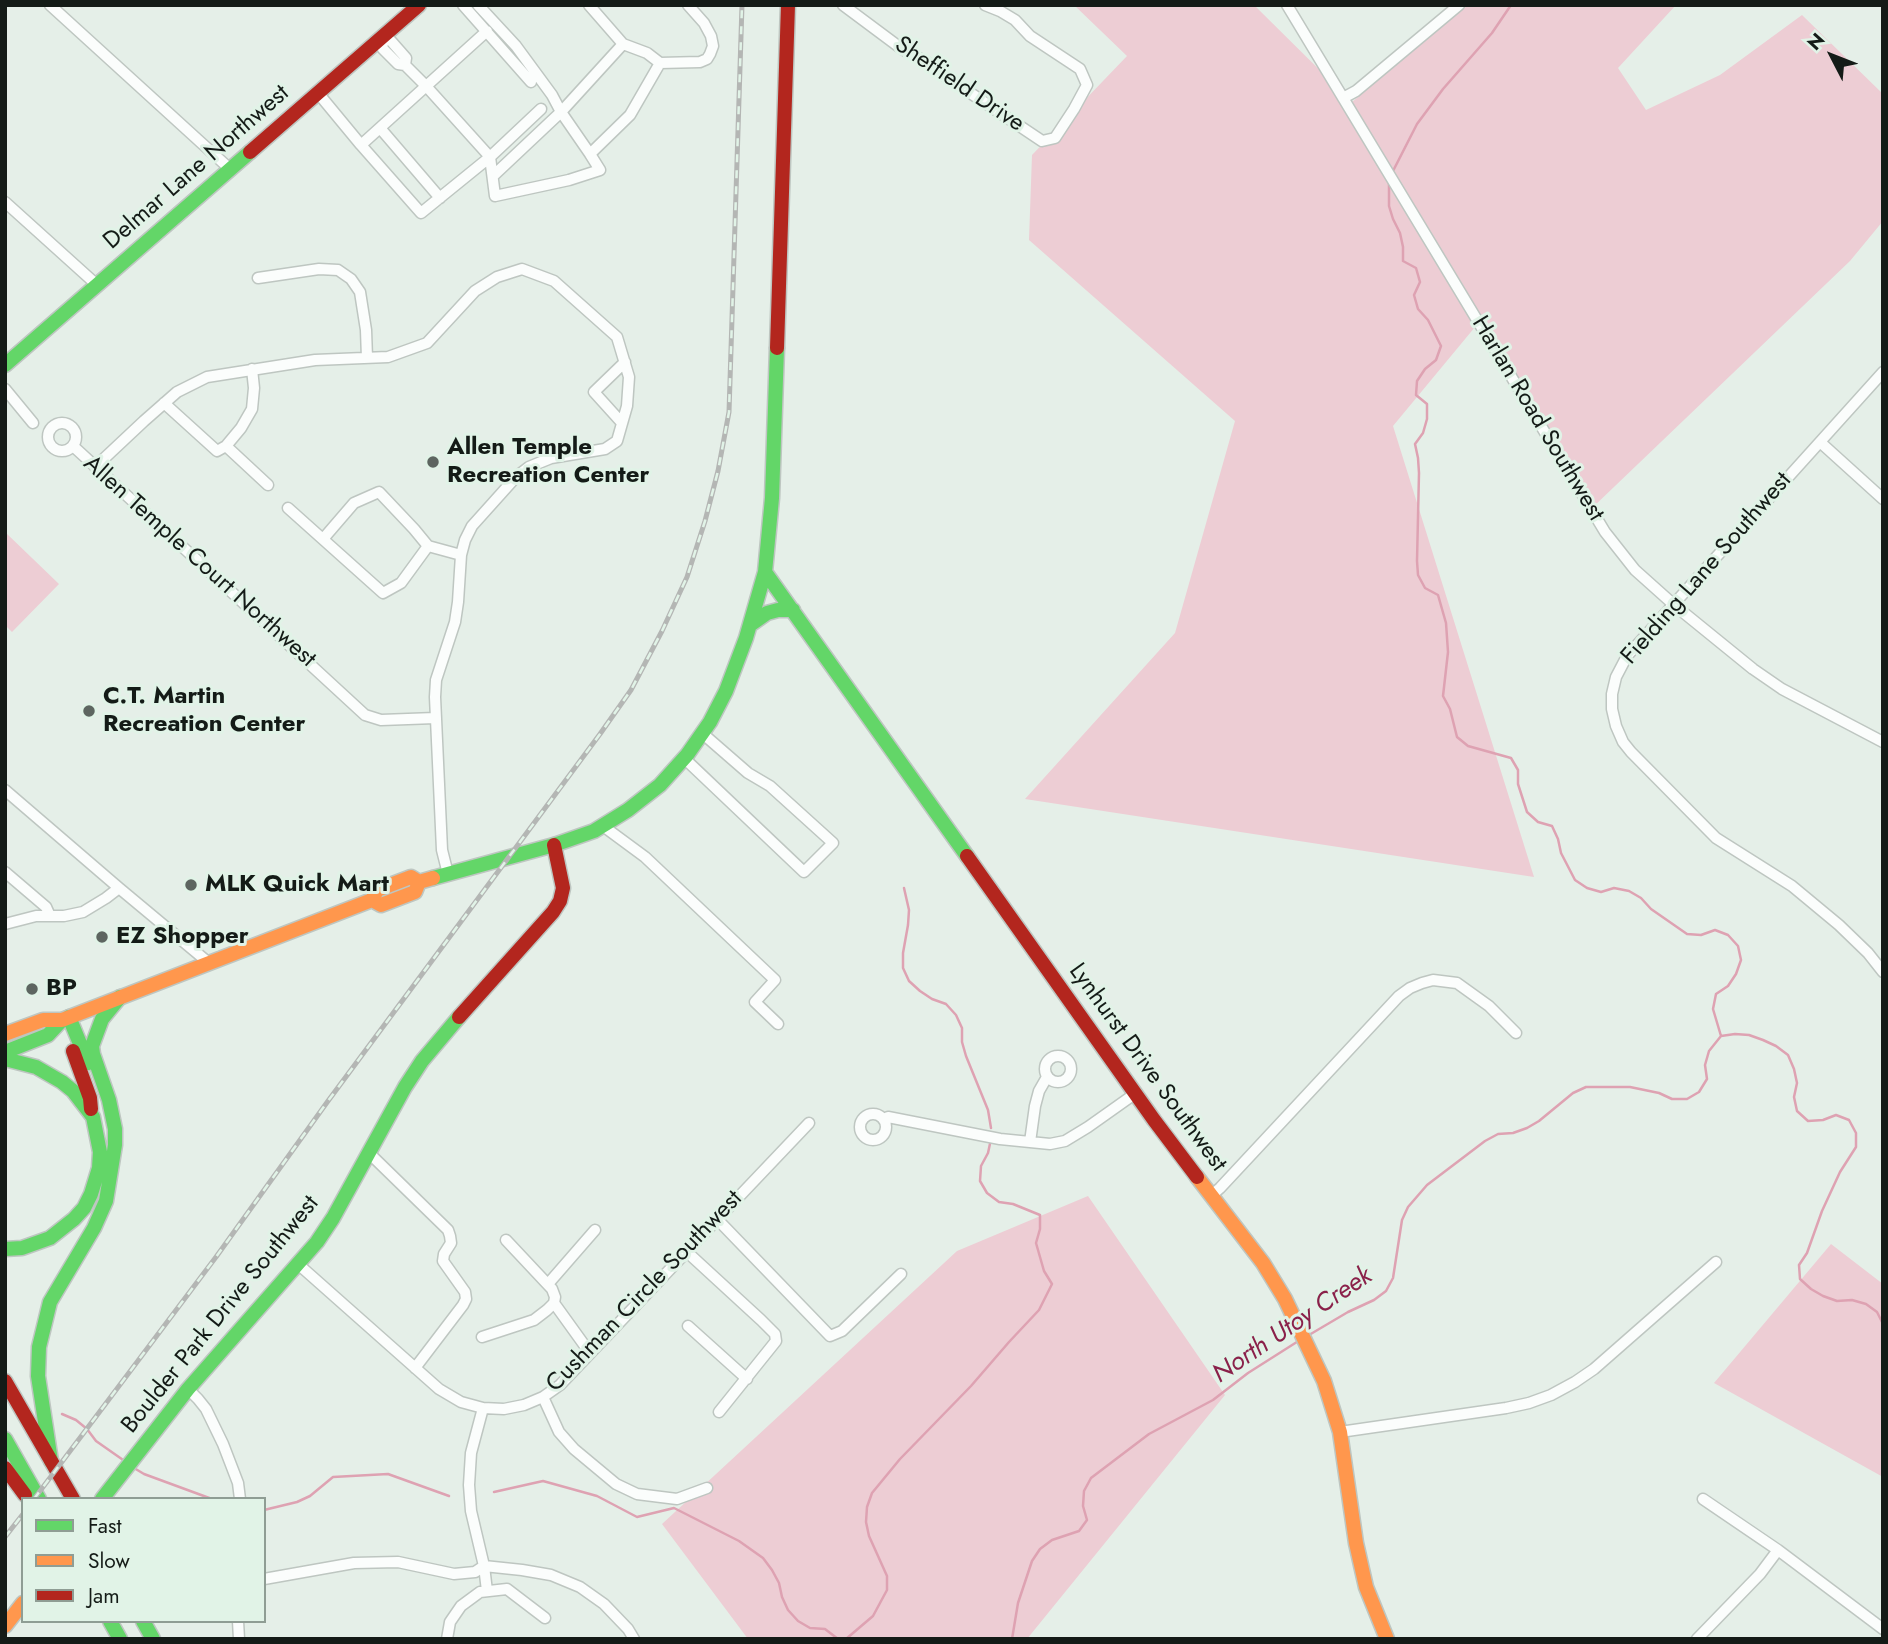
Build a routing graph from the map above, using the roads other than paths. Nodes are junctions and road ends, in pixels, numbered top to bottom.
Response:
1 (50, 5) edge
2 (419, 5) edge
3 (463, 5) edge
4 (478, 5) edge
5 (589, 5) edge
6 (688, 5) edge
7 (788, 5) edge
8 (843, 5) edge
9 (985, 5) edge
10 (1287, 5) edge
11 (1459, 5) edge
12 (487, 31) junction
13 (381, 38) junction
14 (624, 44) junction
15 (660, 63) junction
16 (531, 82) dead end
17 (426, 86) junction
18 (318, 93) junction
19 (1343, 98) junction
20 (541, 109) dead end
21 (561, 112) junction
22 (380, 128) junction
23 (361, 145) junction
24 (590, 154) junction
25 (489, 157) junction
26 (230, 169) junction
27 (493, 176) junction
28 (440, 198) junction
29 (5, 202) edge
30 (258, 278) dead end
31 (97, 285) junction
32 (367, 358) junction
33 (625, 362) junction
34 (5, 365) edge
35 (252, 369) junction
36 (1883, 372) edge
37 (5, 389) edge
38 (164, 404) junction
39 (33, 423) dead end
40 (622, 423) junction
41 (1820, 442) junction
42 (72, 446) dead end
43 (226, 446) junction
44 (96, 467) junction
45 (268, 485) dead end
46 (1883, 499) edge
47 (288, 508) dead end
48 (323, 539) junction
49 (428, 546) junction
50 (461, 555) junction
51 (765, 572) junction
52 (1673, 604) junction
53 (793, 610) junction
54 (750, 625) junction
55 (435, 718) junction
56 (702, 733) junction
57 (1883, 742) edge
58 (684, 758) junction
59 (5, 790) edge
60 (603, 826) junction
61 (554, 845) junction
62 (5, 872) edge
63 (448, 874) junction
64 (119, 888) junction
65 (50, 916) junction
66 (5, 924) edge
67 (209, 963) junction
68 (1883, 972) edge
69 (120, 997) junction
70 (66, 1019) junction
71 (778, 1024) dead end
72 (1516, 1033) dead end
73 (5, 1034) edge
74 (5, 1052) edge
75 (5, 1059) edge
76 (1047, 1077) dead end
77 (1136, 1093) junction
78 (93, 1117) junction
79 (884, 1119) dead end
80 (809, 1123) dead end
81 (1030, 1142) junction
82 (369, 1153) junction
83 (111, 1163) junction
84 (1212, 1195) junction
85 (717, 1219) junction
86 (595, 1230) dead end
87 (506, 1240) dead end
88 (5, 1249) edge
89 (687, 1252) junction
90 (1716, 1262) dead end
91 (298, 1264) junction
92 (901, 1273) dead end
93 (548, 1284) junction
94 (554, 1303) junction
95 (688, 1326) dead end
96 (482, 1337) dead end
97 (590, 1353) junction
98 (415, 1368) junction
99 (747, 1379) junction
100 (5, 1381) edge
101 (188, 1389) junction
102 (543, 1397) junction
103 (483, 1408) junction
104 (719, 1412) dead end
105 (1340, 1432) junction
106 (5, 1439) edge
107 (51, 1461) junction
108 (5, 1468) edge
109 (707, 1488) dead end
110 (26, 1497) edge
111 (39, 1497) edge
112 (72, 1497) edge
113 (104, 1497) edge
114 (240, 1497) edge
115 (1703, 1499) dead end
116 (1778, 1550) junction
117 (484, 1566) junction
118 (266, 1579) edge
119 (487, 1591) junction
120 (21, 1606) edge
121 (545, 1618) dead end
122 (111, 1623) edge
123 (144, 1623) edge
124 (5, 1626) edge
125 (1883, 1629) edge
126 (120, 1639) edge
127 (153, 1639) edge
128 (447, 1639) edge
129 (634, 1639) edge
130 (1387, 1639) edge
131 (1697, 1639) edge

1 - 26 street
2 - 13 main road, Delmar Lane Northwest
3 - 12 street
4 - 21 street
5 - 14 street
6 - 15 street
7 - 51 main road
8 - 9 street, Sheffield Drive
10 - 19 street, Harlan Road Southwest
11 - 19 street
12 - 16 street
12 - 17 street
13 - 17 street
13 - 18 main road, Delmar Lane Northwest
14 - 15 street
14 - 21 street
15 - 24 street
17 - 22 street
17 - 25 street
18 - 23 street
18 - 26 main road, Delmar Lane Northwest
19 - 52 street, Harlan Road Southwest
20 - 25 street
21 - 24 street
21 - 27 street
22 - 23 street
22 - 28 street
23 - 28 street
24 - 27 street
25 - 27 street
25 - 28 street
26 - 31 main road, Delmar Lane Northwest
29 - 31 street
30 - 32 street
31 - 34 main road, Delmar Lane Northwest
32 - 33 street
32 - 35 street
33 - 40 street
33 - 40 street
35 - 38 street
35 - 43 street
36 - 41 street, Fielding Lane Southwest
37 - 39 street
38 - 43 street
38 - 44 street
40 - 50 street
41 - 46 street
41 - 52 street, Fielding Lane Southwest
42 - 44 street, Allen Temple Court Northwest
43 - 45 street
44 - 55 street, Allen Temple Court Northwest
47 - 48 street
48 - 49 street
48 - 49 street
49 - 50 street
50 - 55 street
51 - 53 main road, Lynhurst Drive Southwest
51 - 54 main road
52 - 57 street, Harlan Road Southwest
52 - 68 street, Fielding Lane Southwest
53 - 54 main road
53 - 77 main road, Lynhurst Drive Southwest
54 - 56 main road
55 - 63 street
56 - 58 main road
56 - 58 street
58 - 60 main road
59 - 64 street
60 - 61 main road
60 - 71 street
61 - 63 main road
61 - 82 main road, Boulder Park Drive Southwest
62 - 65 street
63 - 67 main road
64 - 65 street
64 - 67 street
65 - 66 street
67 - 69 main road
69 - 70 main road
69 - 83 main road
70 - 73 main road
70 - 74 main road
70 - 78 main road
70 - 83 main road
72 - 84 street
75 - 78 main road
76 - 81 street
77 - 81 street
77 - 84 main road, Lynhurst Drive Southwest
78 - 88 main road
79 - 81 street
80 - 85 street, Cushman Circle Southwest
82 - 91 main road, Boulder Park Drive Southwest
82 - 98 street
83 - 107 main road
84 - 105 main road, Lynhurst Drive Southwest
85 - 89 street, Cushman Circle Southwest
85 - 92 street
86 - 93 street
87 - 93 street
89 - 97 street, Cushman Circle Southwest
89 - 99 street
90 - 105 street
91 - 98 street, Cushman Circle Southwest
91 - 101 main road, Boulder Park Drive Southwest
93 - 94 street
94 - 96 street
94 - 97 street
95 - 99 street
97 - 102 street, Cushman Circle Southwest
98 - 103 street, Cushman Circle Southwest
99 - 104 street
100 - 107 main road
101 - 113 main road, Boulder Park Drive Southwest
101 - 114 street
102 - 103 street, Cushman Circle Southwest
102 - 109 street
103 - 117 street
105 - 130 main road, Lynhurst Drive Southwest
106 - 111 main road
107 - 112 main road
108 - 110 main road
115 - 116 street
116 - 125 street
116 - 131 street
117 - 118 street
117 - 119 street
117 - 129 street
119 - 121 street
119 - 128 street
120 - 124 main road
122 - 126 main road
123 - 127 main road

